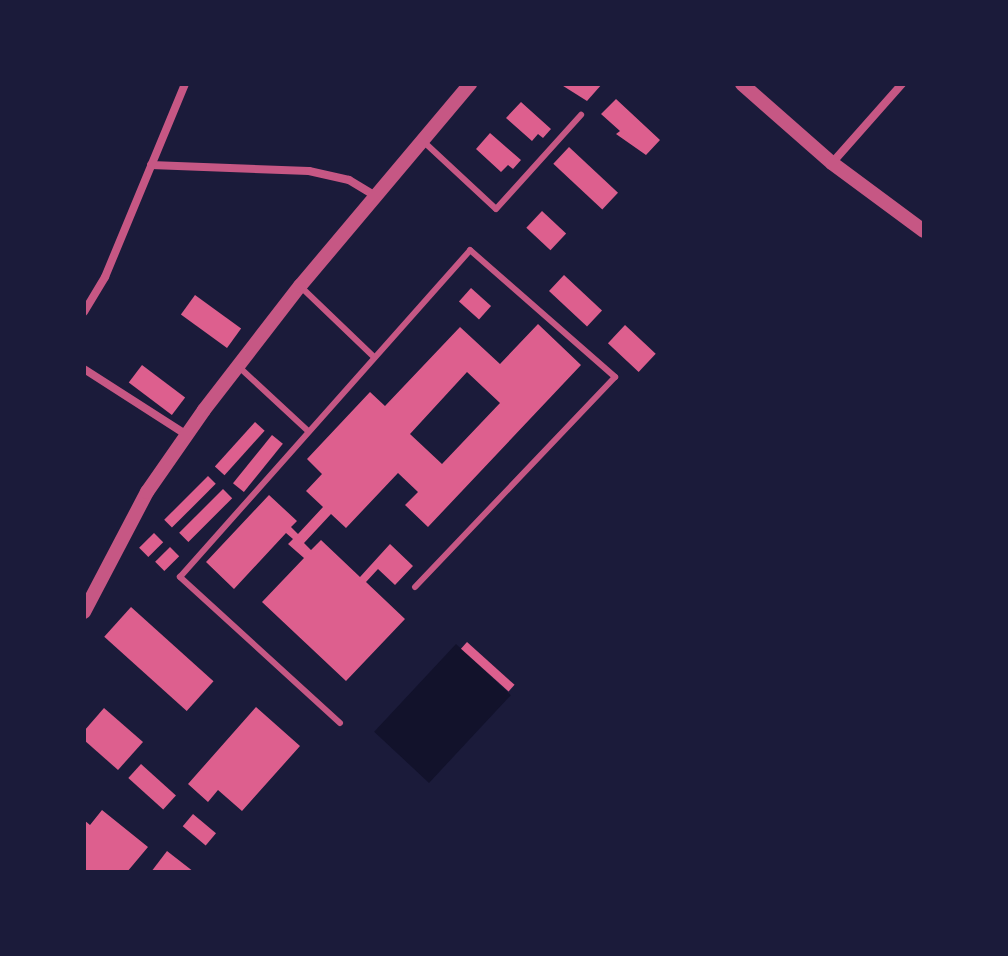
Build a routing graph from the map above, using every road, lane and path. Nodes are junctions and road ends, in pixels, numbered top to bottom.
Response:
1 (185, 84) edge
2 (742, 84) edge
3 (902, 84) edge
4 (467, 85) edge
5 (581, 115) dead end
6 (423, 141) junction
7 (832, 163) junction
8 (151, 165) junction
9 (376, 196) junction
10 (924, 231) edge
11 (300, 286) junction
12 (84, 312) edge
13 (373, 356) junction
14 (238, 365) junction
15 (84, 369) edge
16 (307, 430) junction
17 (187, 435) junction
18 (415, 587) dead end
19 (84, 612) edge
20 (340, 723) dead end

1 - 8 street
2 - 7 street
3 - 7 street
4 - 6 street
5 - 6 lane
6 - 9 street
7 - 10 street
8 - 9 street
8 - 12 street
9 - 11 street
11 - 13 lane
11 - 14 street
13 - 16 lane
13 - 18 lane
14 - 16 lane
14 - 17 street
15 - 17 street
16 - 20 lane
17 - 19 street

